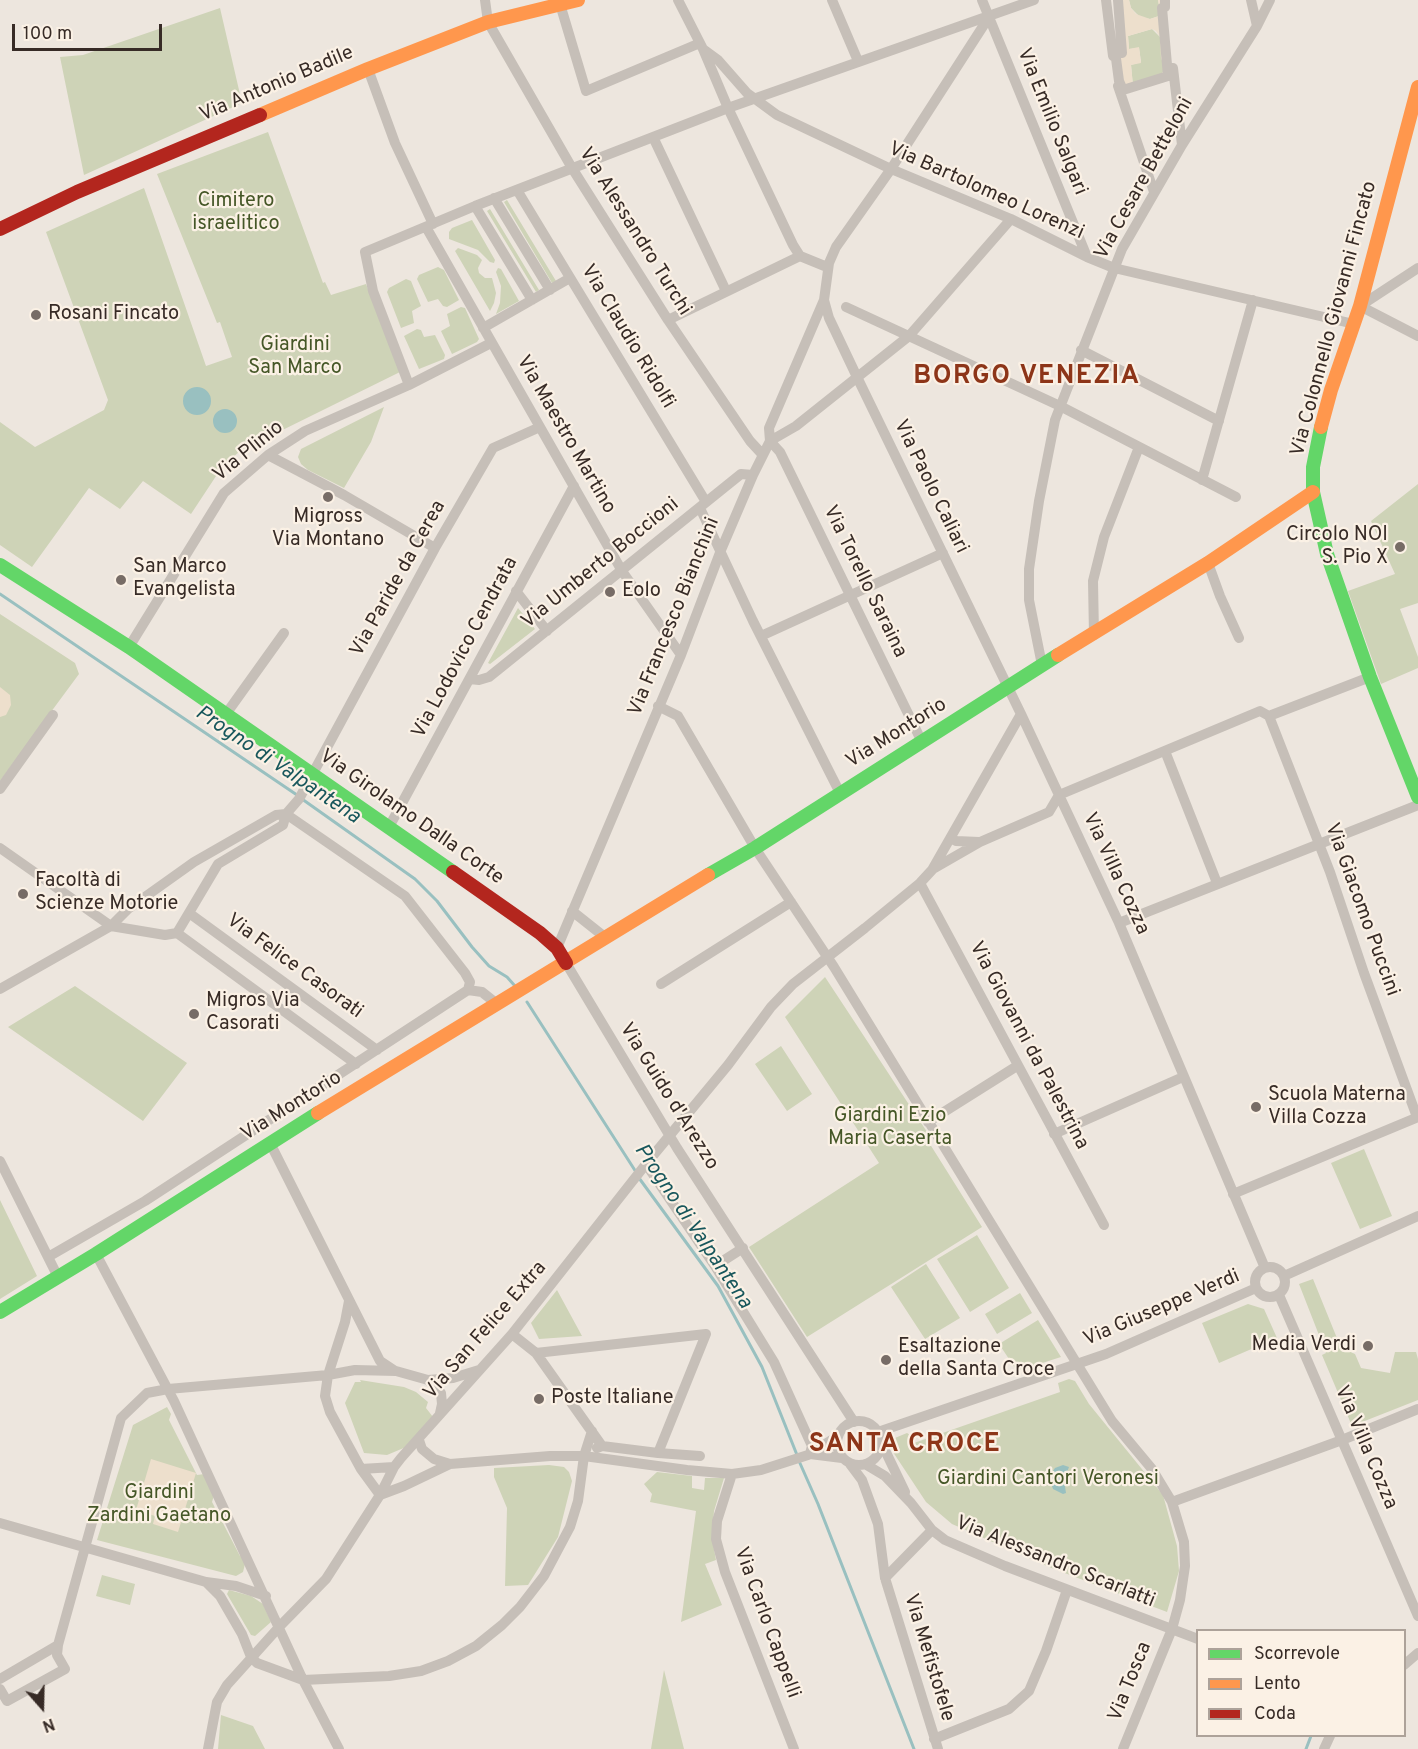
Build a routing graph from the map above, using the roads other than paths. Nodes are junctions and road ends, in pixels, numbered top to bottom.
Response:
1 (485, 0) edge
2 (578, 0) edge
3 (678, 0) edge
4 (832, 0) edge
5 (982, 0) edge
6 (1033, 0) edge
7 (1106, 0) edge
8 (1118, 0) edge
9 (1166, 0) edge
10 (1251, 0) edge
11 (1270, 0) edge
12 (560, 4) junction
13 (989, 17) junction
14 (488, 22) junction
15 (1257, 26) junction
16 (702, 46) junction
17 (858, 61) junction
18 (368, 69) junction
19 (1418, 87) edge
20 (754, 99) junction
21 (728, 108) junction
22 (653, 137) junction
23 (1182, 145) junction
24 (572, 168) junction
25 (891, 169) junction
26 (517, 189) junction
27 (1154, 192) junction
28 (494, 198) junction
29 (475, 206) junction
30 (1011, 219) junction
31 (429, 226) junction
32 (0, 229) edge
33 (800, 256) junction
34 (1087, 257) junction
35 (827, 267) junction
36 (1114, 268) junction
37 (1418, 268) edge
38 (570, 278) junction
39 (550, 290) junction
40 (726, 291) junction
41 (532, 300) junction
42 (824, 300) junction
43 (1253, 300) junction
44 (1360, 306) junction
45 (846, 307) dead end
46 (668, 320) junction
47 (1354, 324) junction
48 (483, 328) junction
49 (909, 336) junction
50 (1418, 336) edge
51 (491, 343) junction
52 (1081, 350) junction
53 (857, 377) junction
54 (409, 385) junction
55 (1060, 406) junction
56 (1219, 421) junction
57 (540, 427) junction
58 (770, 441) junction
59 (1138, 447) junction
60 (762, 454) junction
61 (268, 455) junction
62 (753, 475) junction
63 (1202, 480) junction
64 (574, 486) junction
65 (1313, 492) junction
66 (1236, 498) dead end
67 (703, 505) junction
68 (435, 548) junction
69 (721, 550) junction
70 (943, 553) junction
71 (1208, 563) junction
72 (0, 565) edge
73 (622, 571) junction
74 (516, 591) junction
75 (850, 594) junction
76 (547, 631) junction
77 (284, 633) dead end
78 (1094, 635) junction
79 (761, 636) junction
80 (1239, 638) dead end
81 (129, 647) junction
82 (681, 655) junction
83 (1042, 665) junction
84 (1370, 677) junction
85 (470, 679) junction
86 (1009, 688) junction
87 (658, 706) junction
88 (226, 714) junction
89 (1021, 714) junction
90 (53, 716) dead end
91 (1269, 716) junction
92 (922, 742) junction
93 (1165, 751) junction
94 (314, 773) junction
95 (0, 789) edge
96 (840, 793) junction
97 (1059, 795) junction
98 (1418, 797) edge
99 (1418, 805) edge
100 (286, 814) junction
101 (390, 827) junction
102 (951, 838) junction
103 (980, 842) junction
104 (1319, 845) junction
105 (0, 848) edge
106 (756, 848) junction
107 (932, 870) junction
108 (920, 883) junction
109 (1217, 883) junction
110 (791, 902) junction
111 (572, 910) junction
112 (189, 913) junction
113 (1119, 923) junction
114 (111, 926) junction
115 (177, 933) junction
116 (606, 938) junction
117 (557, 948) junction
118 (828, 958) junction
119 (566, 963) junction
120 (661, 984) dead end
121 (0, 989) edge
122 (468, 990) junction
123 (497, 1004) junction
124 (377, 1050) junction
125 (356, 1064) junction
126 (1017, 1066) junction
127 (1184, 1077) junction
128 (1418, 1117) edge
129 (928, 1122) junction
130 (1054, 1134) junction
131 (670, 1136) junction
132 (270, 1143) junction
133 (0, 1161) edge
134 (645, 1166) junction
135 (1233, 1194) junction
136 (1418, 1216) edge
137 (1104, 1225) dead end
138 (742, 1248) junction
139 (96, 1254) junction
140 (48, 1257) junction
141 (715, 1266) junction
142 (1265, 1268) junction
143 (1284, 1276) junction
144 (58, 1277) junction
145 (1256, 1288) junction
146 (1278, 1295) junction
147 (349, 1300) junction
148 (0, 1312) edge
149 (512, 1334) junction
150 (536, 1353) junction
151 (1078, 1365) junction
152 (479, 1370) junction
153 (396, 1371) junction
154 (328, 1375) junction
155 (428, 1380) junction
156 (168, 1389) junction
157 (1418, 1409) edge
158 (439, 1414) junction
159 (854, 1422) junction
160 (592, 1431) junction
161 (838, 1436) junction
162 (880, 1437) junction
163 (419, 1440) junction
164 (1342, 1440) junction
165 (602, 1446) junction
166 (658, 1453) junction
167 (809, 1455) junction
168 (584, 1456) junction
169 (700, 1456) dead end
170 (846, 1461) junction
171 (450, 1464) junction
172 (865, 1464) junction
173 (394, 1467) junction
174 (361, 1468) junction
175 (732, 1474) junction
176 (380, 1495) junction
177 (1172, 1502) junction
178 (911, 1503) junction
179 (0, 1523) edge
180 (932, 1530) junction
181 (84, 1546) junction
182 (885, 1578) junction
183 (206, 1582) junction
184 (1066, 1590) junction
185 (266, 1596) junction
186 (1418, 1616) edge
187 (280, 1626) junction
188 (1172, 1629) junction
189 (1196, 1639) edge
190 (57, 1645) junction
191 (1418, 1653) edge
192 (251, 1657) junction
193 (1406, 1663) edge
194 (0, 1679) edge
195 (303, 1680) junction
196 (0, 1689) edge
197 (936, 1744) edge
198 (208, 1749) edge
199 (339, 1749) edge
200 (794, 1749) edge
201 (1123, 1749) edge

1 - 14 street
2 - 12 street, Via Antonio Badile
3 - 16 street
4 - 17 street
5 - 13 street, Via Emilio Salgari
6 - 13 street
7 - 27 street
8 - 9 street
9 - 23 street
10 - 15 street
11 - 15 street, Via Cesare Betteloni
12 - 14 street, Via Antonio Badile
12 - 16 street
13 - 17 street
13 - 25 street
13 - 34 street, Via Emilio Salgari
14 - 18 street, Via Antonio Badile
14 - 24 street, Via Alessandro Turchi
15 - 23 street, Via Cesare Betteloni
16 - 20 street, Via Bartolomeo Lorenzi
16 - 21 street
17 - 20 street
18 - 31 street, Via Maestro Martino
18 - 32 street, Via Antonio Badile
19 - 44 street, Via Colonnello Giovanni Fincato
20 - 21 street
20 - 25 street, Via Bartolomeo Lorenzi
21 - 22 street
21 - 33 street
22 - 24 street
22 - 40 street
23 - 27 street, Via Cesare Betteloni
24 - 26 street
24 - 46 street, Via Alessandro Turchi
25 - 30 street, Via Bartolomeo Lorenzi
25 - 35 street
26 - 28 street
26 - 38 street, Via Claudio Ridolfi
27 - 36 street, Via Cesare Betteloni
28 - 29 street
28 - 39 street
29 - 31 street
29 - 41 street
30 - 34 street, Via Bartolomeo Lorenzi
30 - 49 street
31 - 48 street, Via Maestro Martino
31 - 54 street
33 - 35 street
33 - 40 street
34 - 36 street, Via Bartolomeo Lorenzi
35 - 42 street
36 - 43 street, Via Bartolomeo Lorenzi
36 - 52 street, Via Cesare Betteloni
37 - 44 street
38 - 39 street
38 - 67 street, Via Claudio Ridolfi
39 - 41 street
40 - 46 street
41 - 48 street
42 - 53 street, Via Paolo Caliari
42 - 58 street, Via Francesco Bianchini
43 - 47 street, Via Bartolomeo Lorenzi
43 - 56 street
44 - 47 street, Via Colonnello Giovanni Fincato
44 - 50 street
45 - 49 street
46 - 60 street, Via Alessandro Turchi
47 - 65 street, Via Colonnello Giovanni Fincato
48 - 51 street, Via Maestro Martino
49 - 53 street
49 - 55 street
51 - 54 street, Via Plinio
51 - 57 street, Via Maestro Martino
52 - 55 street, Via Cesare Betteloni
52 - 56 street
53 - 58 street
53 - 70 street, Via Paolo Caliari
54 - 61 street, Via Plinio
55 - 59 street
55 - 83 street, Via Cesare Betteloni
56 - 63 street
57 - 64 street, Via Maestro Martino
57 - 68 street, Via Paride da Cerea
58 - 60 street, Via Francesco Bianchini
58 - 75 street, Via Torello Saraina
59 - 63 street
59 - 78 street
60 - 62 street, Via Francesco Bianchini
61 - 68 street
61 - 81 street, Via Plinio
62 - 67 street, Via Umberto Boccioni
62 - 69 street, Via Francesco Bianchini
63 - 66 street
64 - 73 street, Via Maestro Martino
64 - 74 street, Via Lodovico Cendrata
65 - 71 street, Via Montorio
65 - 84 street, Via Colonnello Giovanni Fincato
67 - 69 street, Via Claudio Ridolfi
67 - 73 street, Via Umberto Boccioni
68 - 94 street, Via Paride da Cerea
69 - 79 street, Via Claudio Ridolfi
69 - 82 street, Via Francesco Bianchini
70 - 75 street
70 - 86 street, Via Paolo Caliari
71 - 78 street, Via Montorio
71 - 80 street
72 - 81 street, Via Girolamo Dalla Corte
73 - 76 street, Via Umberto Boccioni
73 - 82 street, Via Maestro Martino
74 - 76 street
74 - 85 street, Via Lodovico Cendrata
75 - 79 street
75 - 92 street, Via Torello Saraina
76 - 85 street, Via Umberto Boccioni
77 - 88 street
78 - 83 street, Via Montorio
79 - 96 street, Via Claudio Ridolfi
81 - 88 street, Via Girolamo Dalla Corte
82 - 87 street, Via Francesco Bianchini
83 - 86 street, Via Montorio
84 - 91 street
84 - 98 street, Via Colonnello Giovanni Fincato
85 - 101 street, Via Lodovico Cendrata
86 - 89 street, Via Villa Cozza
86 - 92 street, Via Montorio
87 - 106 street
87 - 111 street, Via Francesco Bianchini
88 - 94 street, Via Girolamo Dalla Corte
89 - 97 street, Via Villa Cozza
89 - 102 street, Via San Felice Extra
90 - 95 street
91 - 93 street
91 - 104 street, Via Giacomo Puccini
92 - 96 street, Via Montorio
93 - 97 street
93 - 109 street
94 - 100 street, Via Paride da Cerea
94 - 101 street, Via Girolamo Dalla Corte
96 - 106 street, Via Montorio
97 - 103 street
97 - 113 street, Via Villa Cozza
99 - 104 street
100 - 112 street, Via Paride da Cerea
100 - 114 street
100 - 122 street
101 - 117 street, Via Girolamo Dalla Corte
102 - 103 street
102 - 107 street, Via San Felice Extra
103 - 107 street
104 - 109 street
104 - 128 street, Via Giacomo Puccini
105 - 114 street
106 - 110 street
106 - 116 street, Via Montorio
107 - 108 street, Via San Felice Extra
108 - 118 street, Via San Felice Extra
108 - 126 street, Via Giovanni da Palestrina
109 - 113 street
110 - 118 street
110 - 120 street
111 - 116 street
111 - 117 street, Via Francesco Bianchini
112 - 115 street, Via Paride da Cerea
112 - 124 street, Via Felice Casorati
113 - 127 street, Via Villa Cozza
114 - 115 street
114 - 121 street
115 - 125 street, Via Felice Casorati
116 - 119 street, Via Montorio
117 - 119 street, Via Girolamo Dalla Corte
118 - 129 street, Via Tosca
118 - 131 street, Via San Felice Extra
119 - 123 street, Via Montorio
119 - 131 street, Via Guido d'Arezzo
122 - 123 street
122 - 124 street, Via Montorio
123 - 132 street, Via Montorio
124 - 125 street, Via Montorio
125 - 140 street, Via Montorio
126 - 129 street
126 - 130 street, Via Giovanni da Palestrina
127 - 130 street
127 - 135 street, Via Villa Cozza
128 - 135 street
129 - 151 street, Via Tosca
130 - 137 street, Via Giovanni da Palestrina
131 - 134 street, Via San Felice Extra
131 - 138 street, Via Guido d'Arezzo
132 - 139 street, Via Montorio
132 - 147 street
133 - 140 street
134 - 141 street
134 - 149 street, Via San Felice Extra
135 - 142 street, Via Villa Cozza
136 - 143 street
138 - 141 street
138 - 159 street, Via Guido d'Arezzo
139 - 144 street, Via Montorio
139 - 156 street
140 - 144 street
141 - 167 street
142 - 143 street, Via Giuseppe Verdi
142 - 145 street, Via Giuseppe Verdi
143 - 146 street
144 - 148 street, Via Montorio
145 - 146 street, Via Giuseppe Verdi
145 - 151 street, Via Giuseppe Verdi
146 - 164 street, Via Villa Cozza
147 - 153 street
147 - 154 street
149 - 150 street
149 - 152 street, Via San Felice Extra
150 - 160 street
150 - 166 street
151 - 162 street, Via Giuseppe Verdi
151 - 177 street, Via Tosca
152 - 155 street
152 - 158 street, Via San Felice Extra
153 - 154 street
153 - 155 street
154 - 156 street
154 - 174 street
155 - 158 street
156 - 181 street
156 - 185 street
157 - 164 street
158 - 163 street, Via San Felice Extra
159 - 161 street
159 - 162 street
160 - 165 street
160 - 168 street
161 - 167 street
161 - 170 street
162 - 172 street
162 - 178 street, Via Alessandro Scarlatti
163 - 171 street
163 - 173 street, Via San Felice Extra
164 - 177 street
164 - 186 street, Via Villa Cozza
165 - 166 street
165 - 168 street
166 - 169 street
167 - 170 street
167 - 175 street
168 - 171 street
168 - 175 street
168 - 195 street
170 - 172 street
170 - 182 street, Via Mefistofele
171 - 176 street
172 - 178 street, Via Alessandro Scarlatti
173 - 174 street
173 - 176 street, Via San Felice Extra
174 - 176 street
175 - 200 street, Via Carlo Cappelli
176 - 187 street, Via San Felice Extra
177 - 188 street, Via Tosca
178 - 180 street, Via Alessandro Scarlatti
179 - 181 street
180 - 182 street, Via Mefistofele
180 - 184 street, Via Alessandro Scarlatti
181 - 183 street
181 - 190 street
182 - 197 street, Via Mefistofele
183 - 185 street
183 - 192 street
184 - 188 street, Via Alessandro Scarlatti
184 - 197 street
185 - 187 street
187 - 192 street, Via San Felice Extra
187 - 195 street
188 - 189 street, Via Alessandro Scarlatti
188 - 201 street, Via Tosca
190 - 194 street
190 - 196 street
191 - 193 street
192 - 195 street
192 - 198 street, Via San Felice Extra
195 - 199 street

